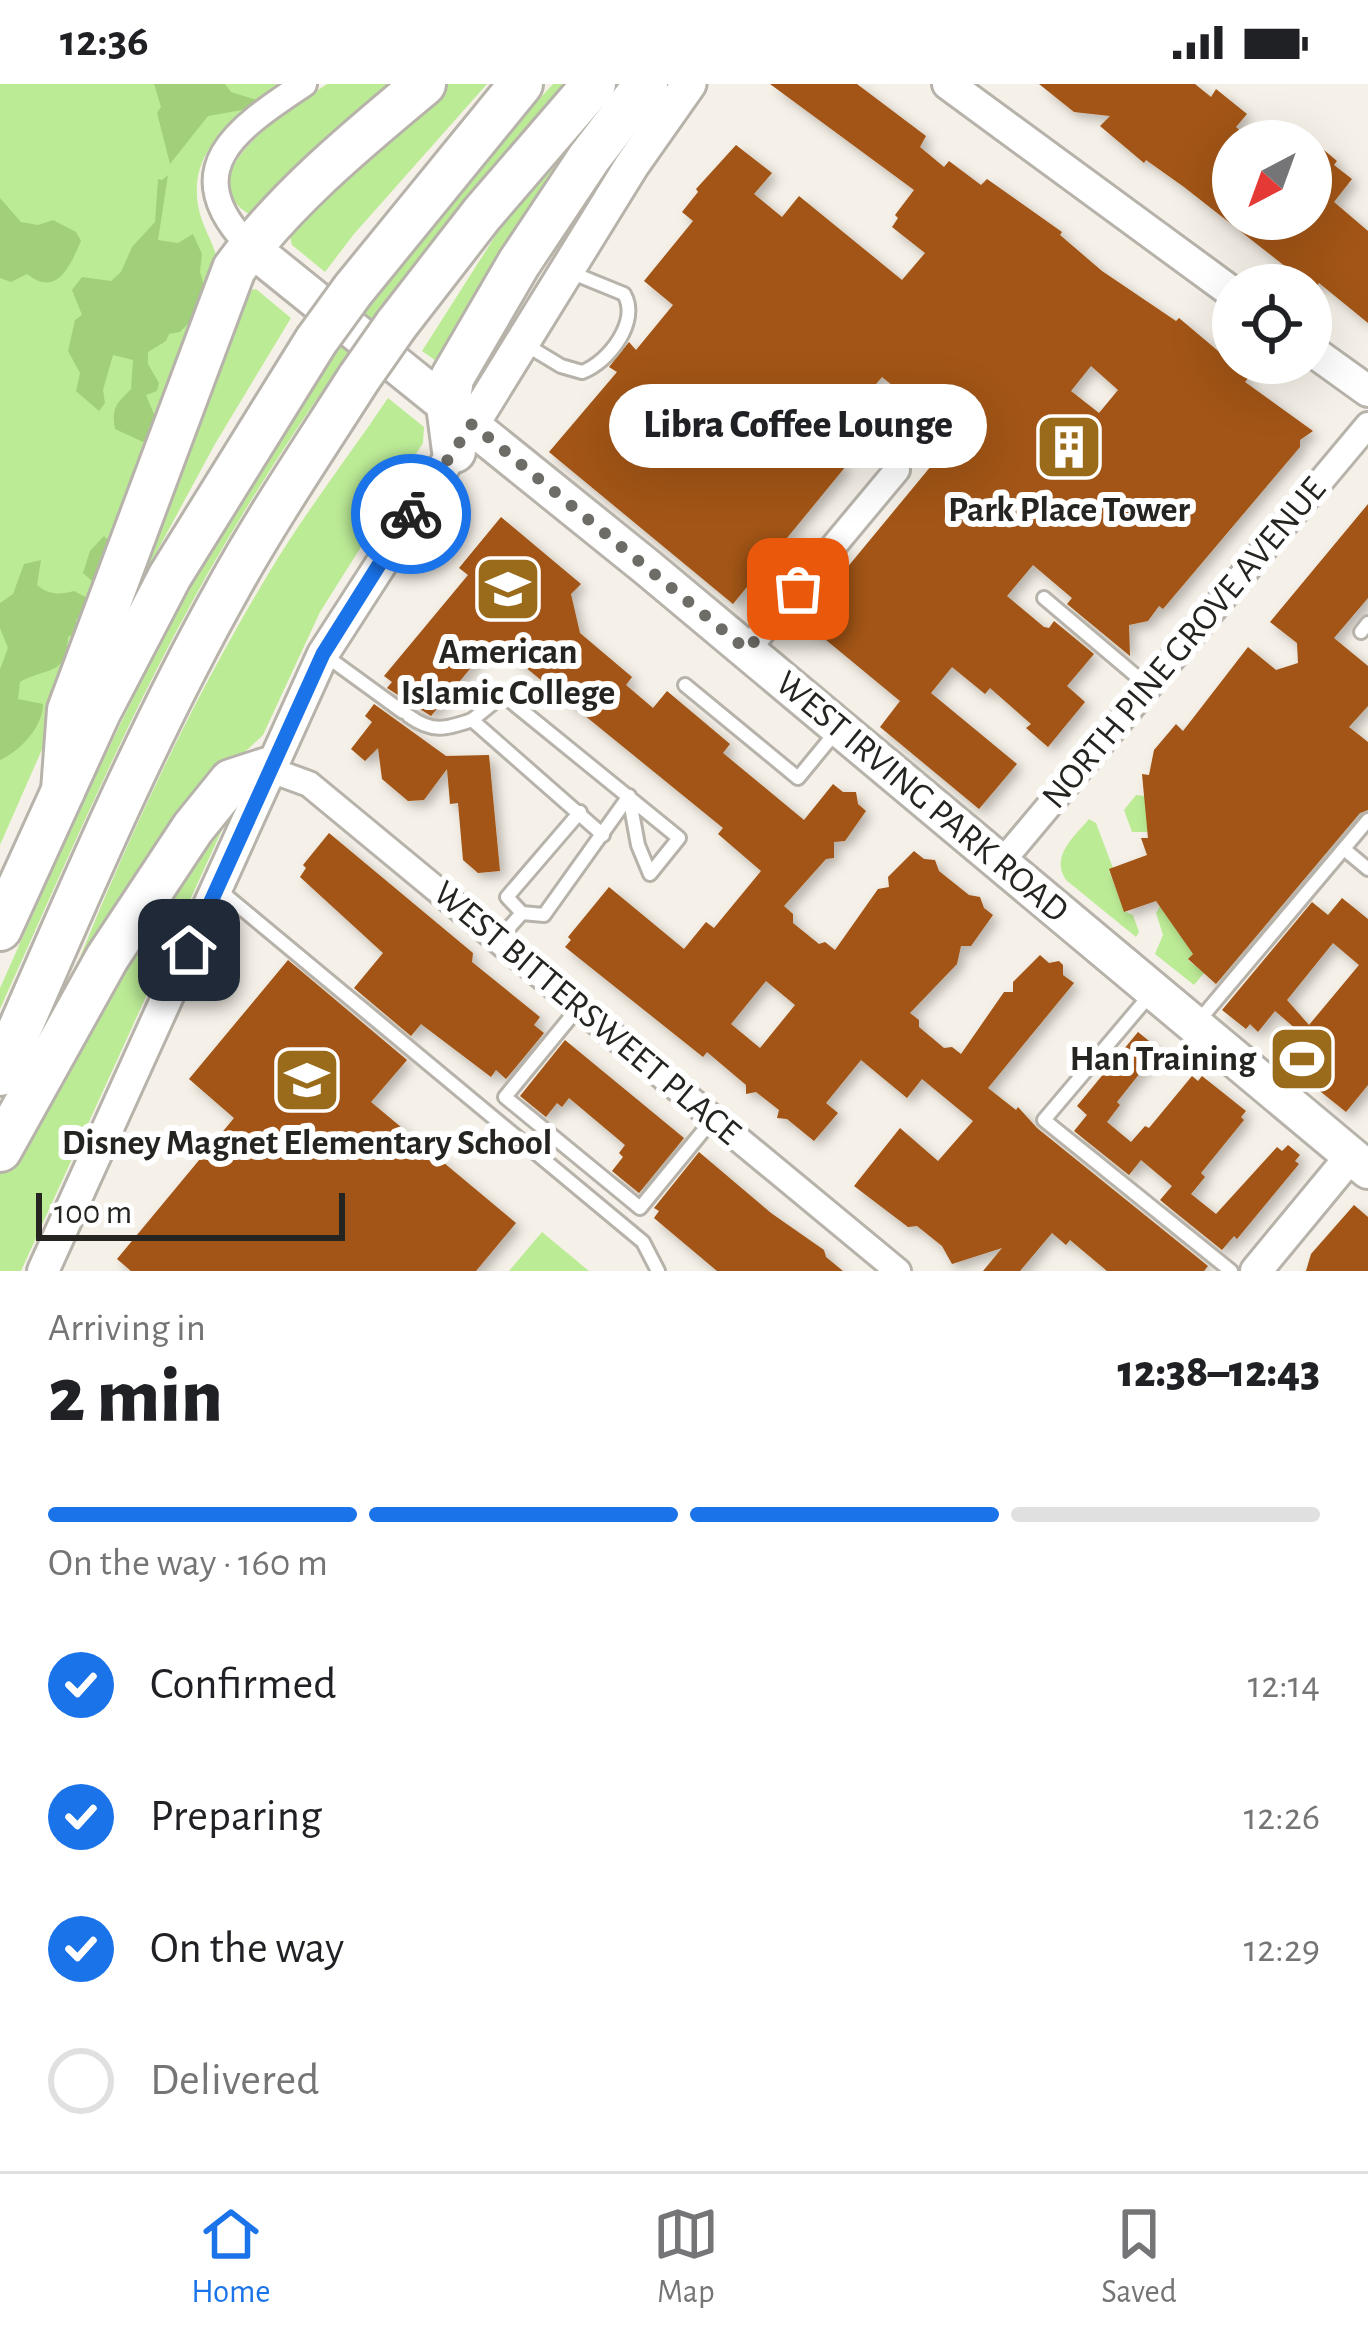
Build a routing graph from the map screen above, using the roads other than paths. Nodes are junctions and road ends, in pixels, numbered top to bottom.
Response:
1 (304, 84) edge
2 (424, 84) edge
3 (521, 84) edge
4 (595, 84) edge
5 (646, 84) edge
6 (689, 84) edge
7 (948, 84) edge
8 (250, 247) junction
9 (565, 270) junction
10 (1212, 277) edge
11 (522, 342) junction
12 (1332, 365) edge
13 (1368, 391) edge
14 (1368, 425) edge
15 (458, 427) junction
16 (897, 470) dead end
17 (1044, 598) dead end
18 (747, 650) junction
19 (323, 654) junction
20 (686, 685) dead end
21 (1148, 686) junction
22 (472, 720) junction
23 (839, 728) junction
24 (268, 769) junction
25 (63, 790) junction
26 (629, 796) junction
27 (580, 812) junction
28 (1368, 820) edge
29 (603, 835) junction
30 (1344, 849) junction
31 (1001, 863) junction
32 (1368, 869) edge
33 (216, 888) junction
34 (522, 913) junction
35 (0, 929) edge
36 (498, 940) junction
37 (1154, 990) junction
38 (579, 1007) junction
39 (1195, 1025) junction
40 (0, 1074) edge
41 (714, 1118) junction
42 (0, 1150) edge
43 (1362, 1154) edge
44 (43, 1271) edge
45 (658, 1271) edge
46 (898, 1271) edge
47 (1231, 1271) edge
48 (1256, 1271) edge

1 - 8 street
2 - 8 highway
3 - 25 highway, bridge
4 - 40 highway, bridge
5 - 15 highway
6 - 9 main road
7 - 10 street
8 - 15 main road, WEST IRVING PARK ROAD
8 - 25 highway
9 - 11 main road
9 - 11 lane
11 - 15 main road
12 - 13 street
14 - 21 street, NORTH PINE GROVE AVENUE
15 - 18 main road, WEST IRVING PARK ROAD
15 - 19 street
16 - 18 street
17 - 21 lane
18 - 23 main road, WEST IRVING PARK ROAD
19 - 22 lane
19 - 24 street
20 - 23 lane
21 - 31 street, NORTH PINE GROVE AVENUE
22 - 26 lane
22 - 27 lane
23 - 31 main road, WEST IRVING PARK ROAD
24 - 33 street
24 - 36 street, WEST BITTERSWEET PLACE
24 - 42 highway
25 - 35 highway
26 - 26 lane
26 - 29 lane
27 - 29 lane
27 - 34 lane
28 - 30 lane
29 - 34 lane
30 - 32 lane
30 - 39 lane
31 - 37 main road, WEST IRVING PARK ROAD
33 - 44 street
33 - 45 lane
34 - 36 lane
36 - 38 street, WEST BITTERSWEET PLACE
37 - 39 main road, WEST IRVING PARK ROAD
37 - 47 lane
38 - 41 street, WEST BITTERSWEET PLACE
38 - 41 lane
39 - 43 main road, WEST IRVING PARK ROAD
41 - 46 street, WEST BITTERSWEET PLACE
43 - 48 street

